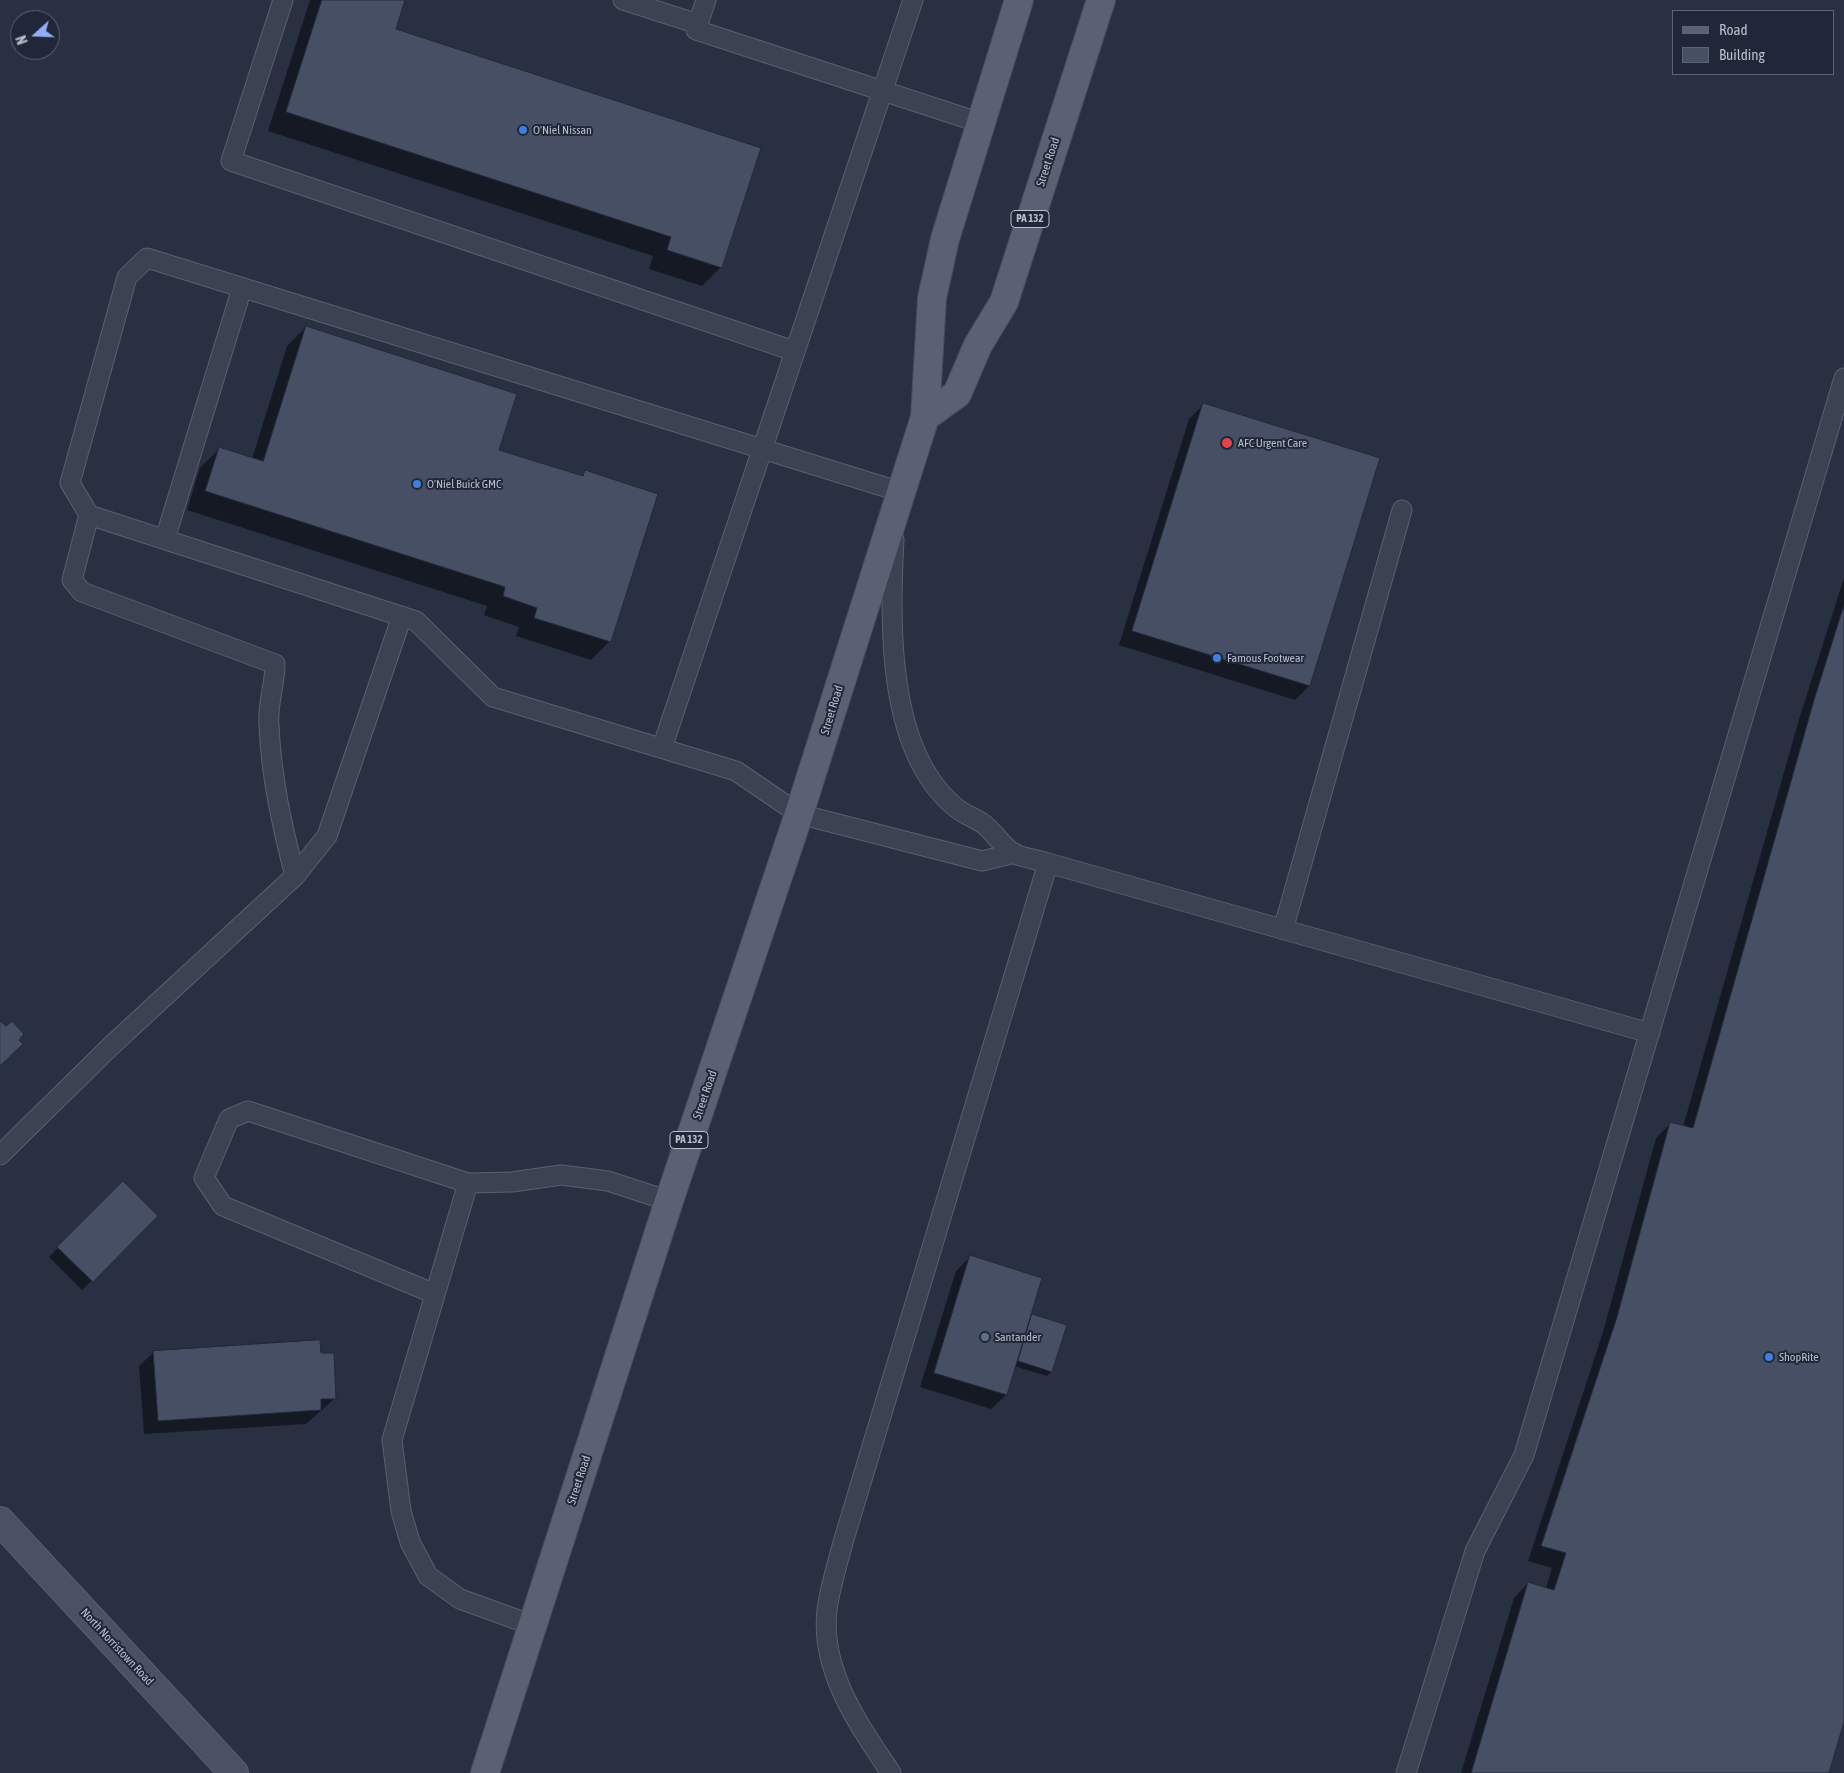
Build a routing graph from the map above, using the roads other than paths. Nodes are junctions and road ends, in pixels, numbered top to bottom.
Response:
1 (283, 0) edge
2 (623, 0) edge
3 (706, 0) edge
4 (912, 0) edge
5 (1020, 0) edge
6 (1101, 0) edge
7 (698, 24) junction
8 (882, 91) junction
9 (981, 123) junction
10 (242, 288) junction
11 (794, 351) junction
12 (1844, 378) edge
13 (925, 417) junction
14 (761, 449) junction
15 (898, 500) junction
16 (1402, 510) dead end
17 (89, 515) junction
18 (165, 539) junction
19 (402, 616) junction
20 (662, 748) junction
21 (799, 814) junction
22 (1015, 854) junction
23 (1048, 863) junction
24 (294, 876) junction
25 (1283, 930) junction
26 (1650, 1034) junction
27 (0, 1156) edge
28 (468, 1183) junction
29 (669, 1201) junction
30 (435, 1294) junction
31 (0, 1521) edge
32 (532, 1625) junction
33 (234, 1773) edge
34 (485, 1773) edge
35 (891, 1773) edge
36 (1406, 1773) edge

1 - 11 lane
2 - 7 lane
3 - 7 lane
4 - 8 lane
5 - 9 main road, Street Road / PA 132
6 - 13 main road, Street Road / PA 132
7 - 8 lane
8 - 9 lane
8 - 11 lane
9 - 13 main road, Street Road / PA 132
10 - 14 lane
10 - 17 lane
10 - 18 lane
11 - 14 lane
12 - 26 lane
13 - 15 main road, Street Road / PA 132
14 - 15 lane
14 - 20 lane
15 - 21 main road, Street Road / PA 132
15 - 22 lane
16 - 25 lane
17 - 18 lane
17 - 24 lane
18 - 19 lane
19 - 20 lane
19 - 24 lane
20 - 21 lane
21 - 22 lane
21 - 29 main road, Street Road / PA 132
22 - 23 lane
23 - 25 lane
23 - 35 lane
24 - 27 lane
25 - 26 lane
26 - 36 lane
28 - 29 lane
28 - 30 lane
28 - 30 lane
29 - 32 main road, Street Road / PA 132
30 - 32 lane
31 - 33 street, North Norristown Road
32 - 34 main road, Street Road / PA 132

